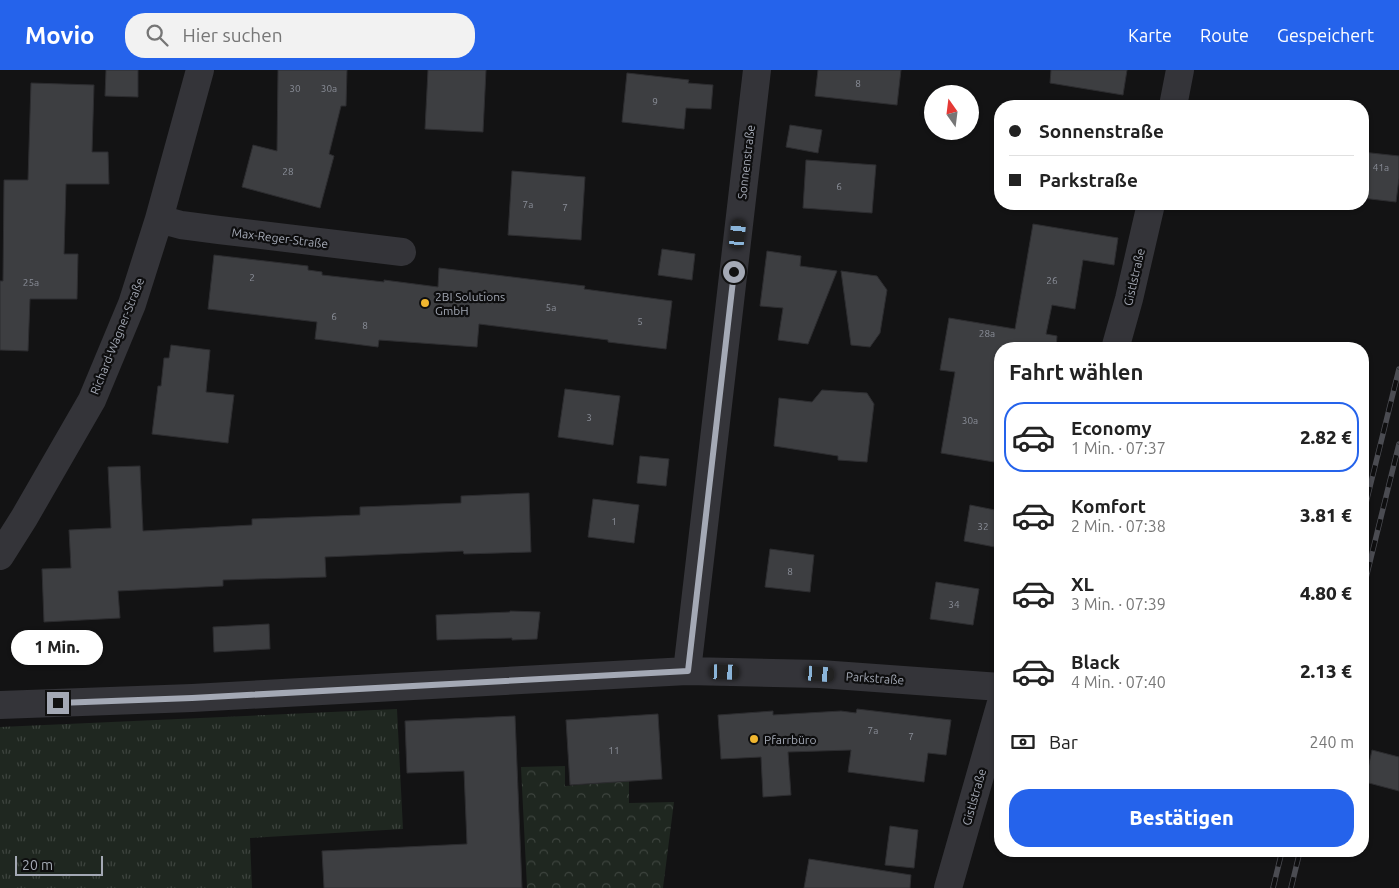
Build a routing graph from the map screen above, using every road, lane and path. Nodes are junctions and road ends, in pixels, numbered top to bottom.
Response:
1 (200, 70) edge
2 (758, 70) edge
3 (1180, 70) edge
4 (1174, 100) edge
5 (1150, 210) edge
6 (159, 219) junction
7 (402, 252) dead end
8 (1117, 342) edge
9 (0, 556) edge
10 (688, 671) junction
11 (994, 687) edge
12 (0, 705) edge
13 (994, 727) edge
14 (948, 888) edge

1 - 6 street, Richard-Wagner-Straße
2 - 10 street, Sonnenstraße
3 - 4 street
5 - 8 street, Gistlstraße
6 - 7 street, Max-Reger-Straße
6 - 9 street, Richard-Wagner-Straße
10 - 11 street, Parkstraße
10 - 12 street, Parkstraße
13 - 14 street, Gistlstraße

